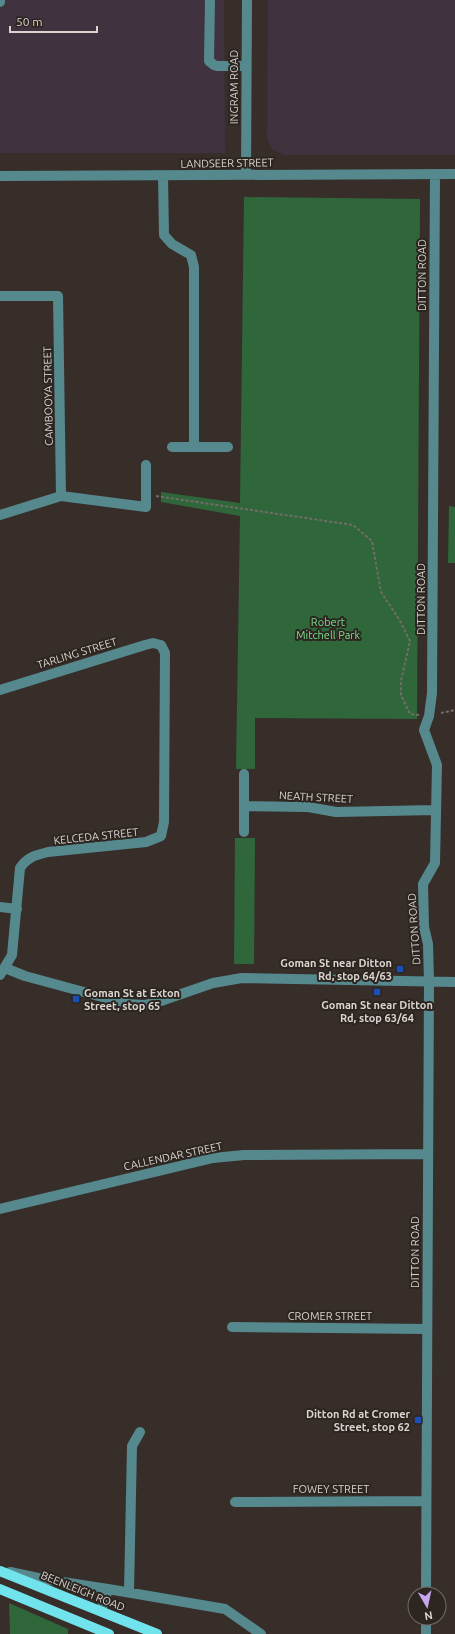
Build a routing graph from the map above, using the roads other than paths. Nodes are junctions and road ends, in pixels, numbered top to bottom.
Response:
1 (210, 0) edge
2 (247, 0) edge
3 (246, 66) junction
4 (435, 174) junction
5 (455, 174) edge
6 (246, 175) junction
7 (0, 176) edge
8 (163, 176) junction
9 (0, 296) edge
10 (172, 447) dead end
11 (194, 447) junction
12 (228, 447) dead end
13 (146, 465) dead end
14 (61, 496) junction
15 (0, 515) edge
16 (161, 645) joint
17 (0, 690) edge
18 (244, 774) dead end
19 (244, 806) junction
20 (435, 810) junction
21 (244, 832) dead end
22 (0, 907) edge
23 (17, 909) junction
24 (2, 972) edge
25 (429, 982) junction
26 (455, 982) edge
27 (427, 1154) junction
28 (0, 1209) edge
29 (232, 1327) dead end
30 (427, 1329) junction
31 (140, 1432) dead end
32 (426, 1501) junction
33 (235, 1502) dead end
34 (0, 1570) edge
35 (426, 1586) edge
36 (0, 1589) edge
37 (108, 1589) junction
38 (128, 1592) junction
39 (101, 1611) junction
40 (109, 1634) edge
41 (157, 1634) edge
42 (261, 1634) edge

1 - 3 street
2 - 3 street, INGRAM ROAD
3 - 6 street, INGRAM ROAD
4 - 5 street, LANDSEER STREET
4 - 6 street, LANDSEER STREET
4 - 20 street, DITTON ROAD
6 - 8 street, LANDSEER STREET
7 - 8 street, LANDSEER STREET
8 - 11 street
9 - 14 street, CAMBOOYA STREET
10 - 11 street
11 - 12 street
13 - 14 street
14 - 15 street
16 - 17 street, TARLING STREET
16 - 23 street, KELCEDA STREET
18 - 19 street
19 - 20 street, NEATH STREET
19 - 21 street
20 - 25 street, DITTON ROAD
22 - 23 street
23 - 24 street, KELCEDA STREET
24 - 25 street
25 - 26 street
25 - 27 street, DITTON ROAD
27 - 28 street, CALLENDAR STREET
27 - 30 street, DITTON ROAD
29 - 30 street, CROMER STREET
30 - 32 street, DITTON ROAD
31 - 38 street
32 - 33 street, FOWEY STREET
32 - 35 street, DITTON ROAD
34 - 37 street
34 - 39 main road, BEENLEIGH ROAD
36 - 40 main road
37 - 38 street
37 - 39 street
38 - 42 street
39 - 41 main road, BEENLEIGH ROAD

